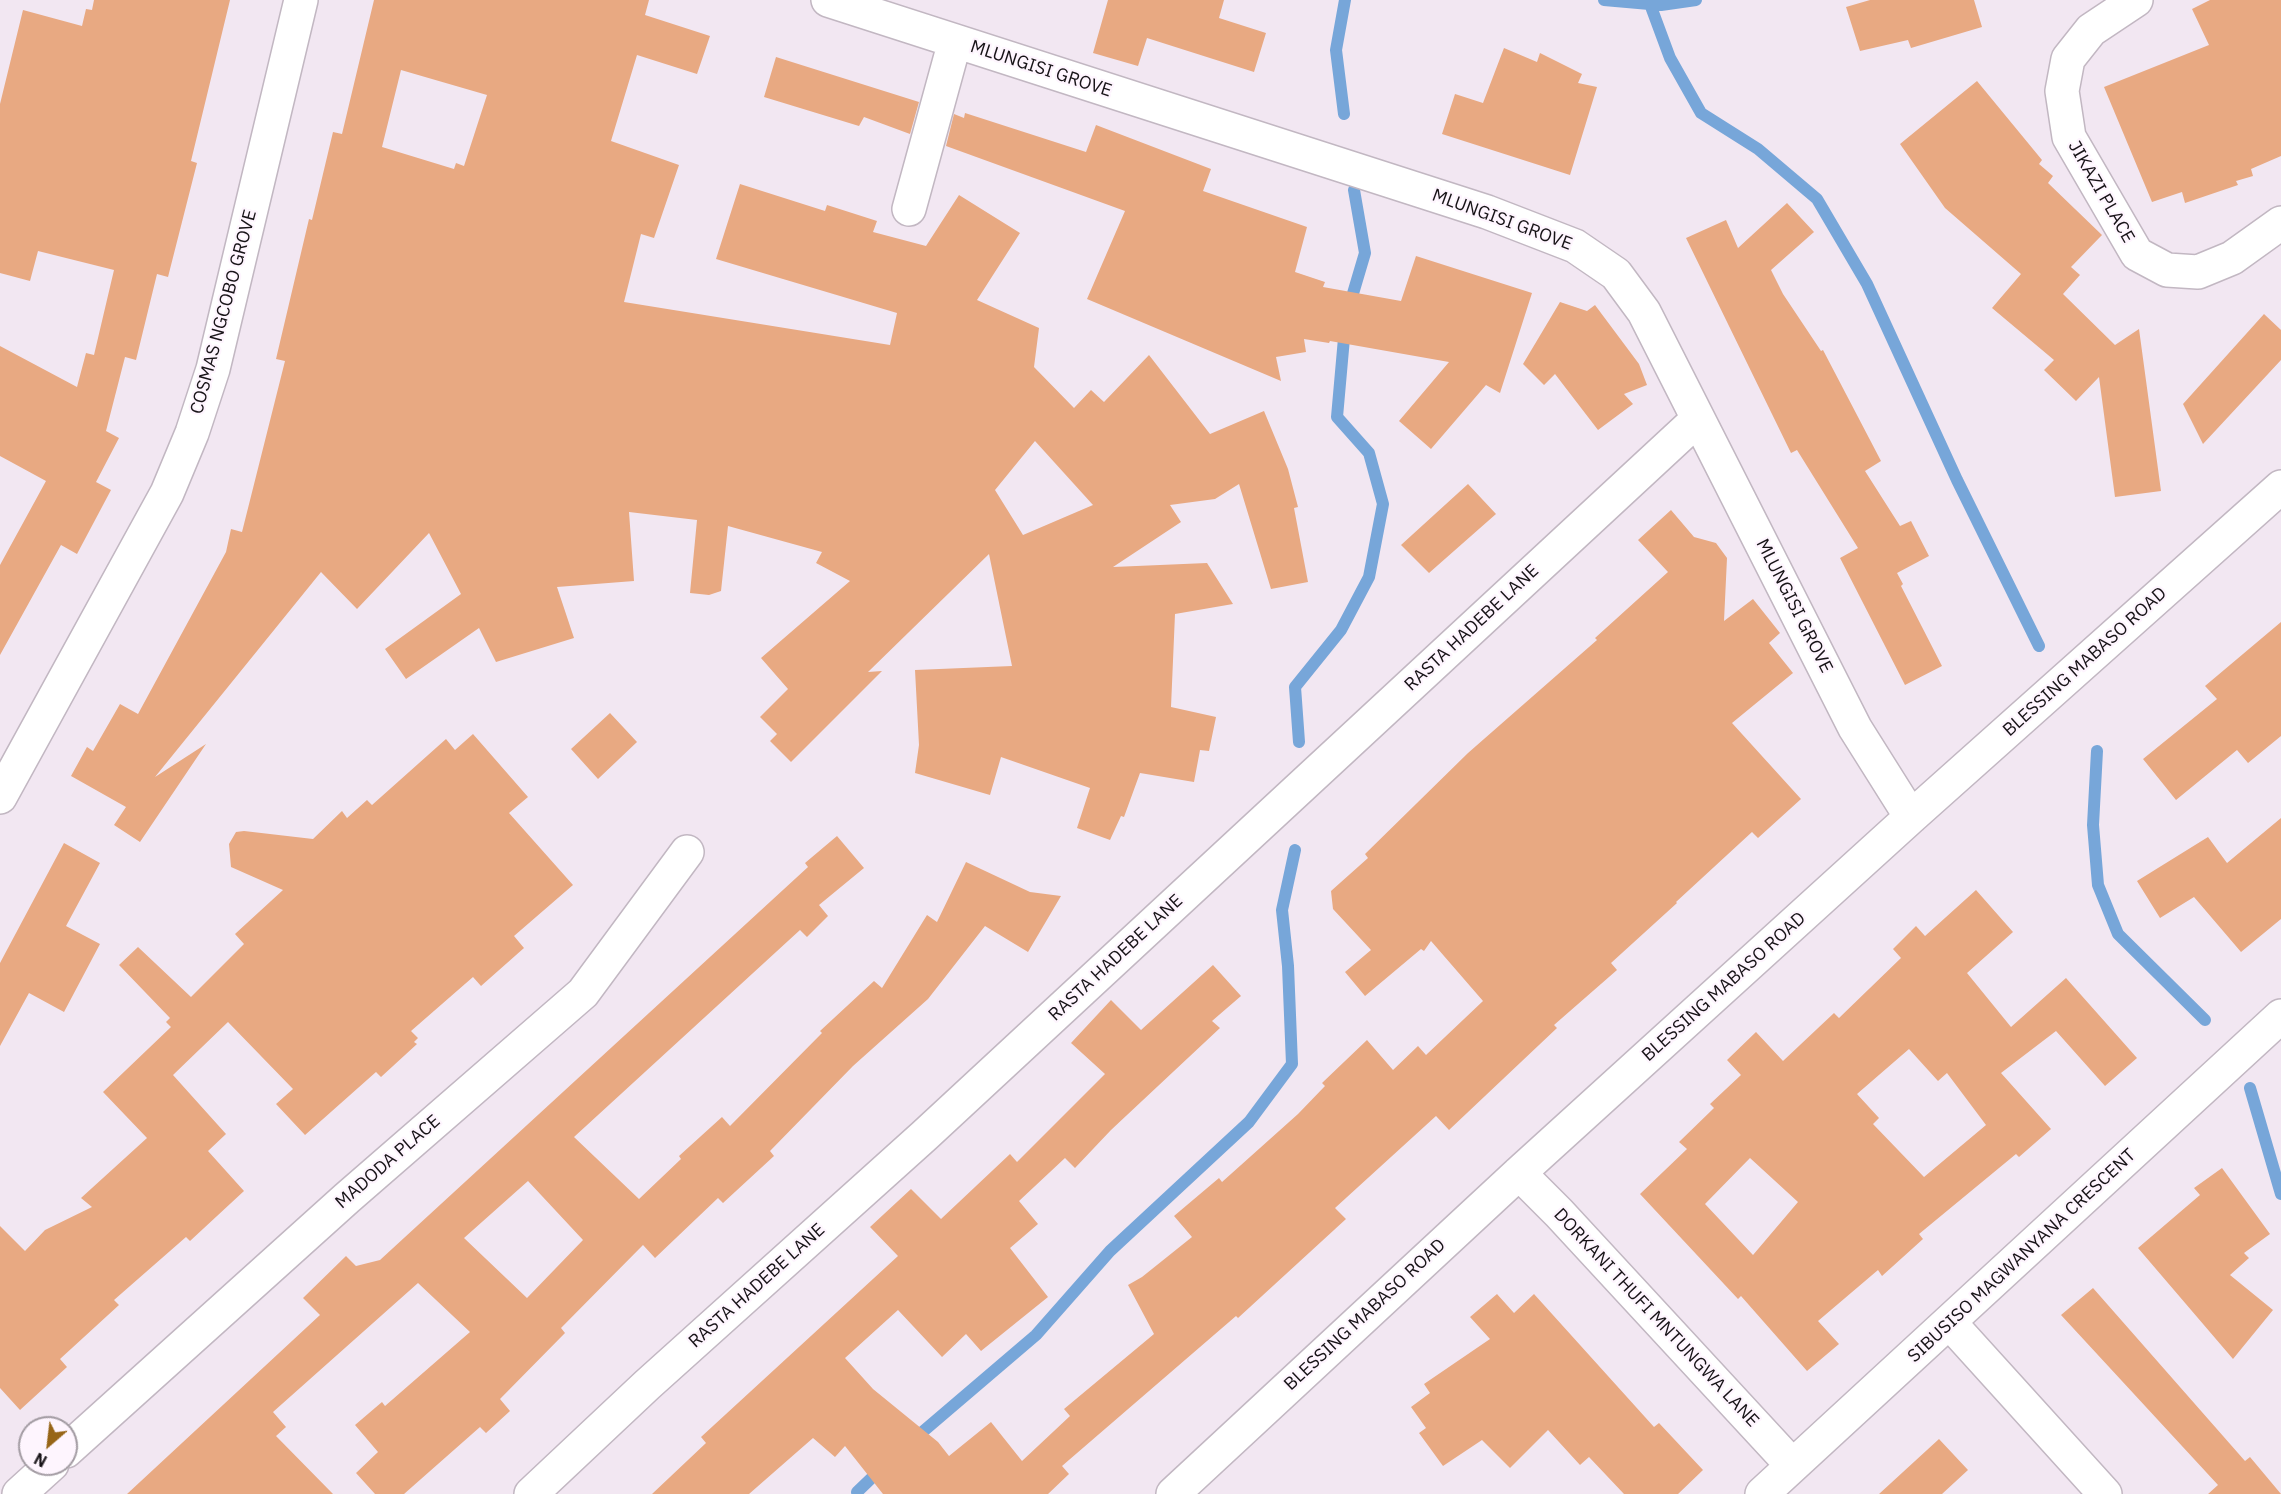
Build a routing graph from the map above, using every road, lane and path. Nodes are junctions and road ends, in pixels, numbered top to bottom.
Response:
1 (301, 0) edge
2 (828, 0) edge
3 (2136, 0) edge
4 (955, 41) junction
5 (909, 210) dead end
6 (2281, 223) edge
7 (1698, 419) junction
8 (2281, 487) edge
9 (0, 797) edge
10 (1911, 817) junction
11 (687, 852) dead end
12 (2281, 1016) edge
13 (1519, 1173) junction
14 (1950, 1323) junction
15 (78, 1440) edge
16 (1792, 1465) junction
17 (39, 1476) edge
18 (19, 1494) edge
19 (531, 1494) edge
20 (1173, 1494) edge
21 (1762, 1494) edge
22 (2104, 1494) edge

1 - 9 street, COSMAS NGCOBO GROVE
2 - 4 street, MLUNGISI GROVE
3 - 6 street, JIKAZI PLACE
4 - 5 street
4 - 7 street, MLUNGISI GROVE
7 - 10 street, MLUNGISI GROVE
7 - 19 street, RASTA HADEBE LANE
8 - 10 street, BLESSING MABASO ROAD
10 - 13 street, BLESSING MABASO ROAD
11 - 15 street, MADODA PLACE
12 - 14 street, SIBUSISO MAGWANYANA CRESCENT
13 - 16 street, DORKANI THUFI MNTUNGWA LANE
13 - 20 street, BLESSING MABASO ROAD
14 - 16 street, SIBUSISO MAGWANYANA CRESCENT
14 - 22 street
16 - 21 street, SIBUSISO MAGWANYANA CRESCENT
17 - 18 street

